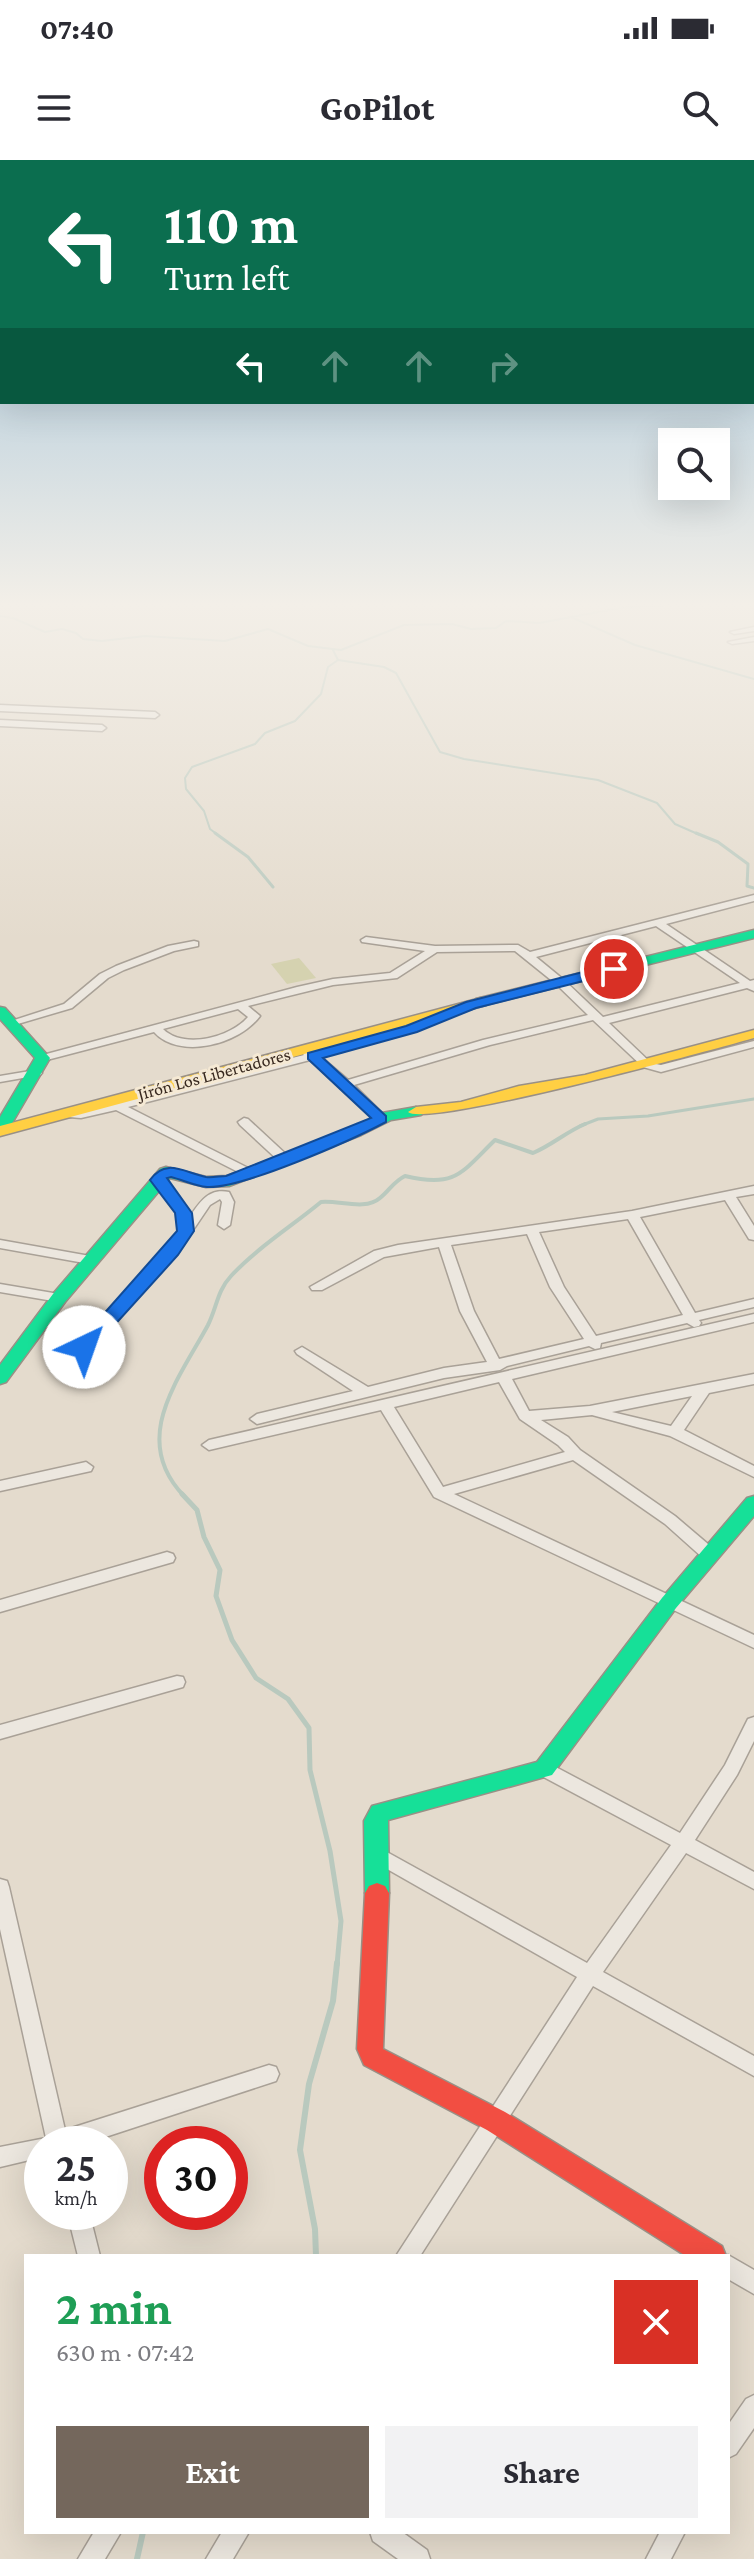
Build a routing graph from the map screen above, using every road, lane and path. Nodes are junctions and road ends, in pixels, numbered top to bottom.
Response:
1 (0, 723) edge
2 (102, 728) dead end
3 (754, 898) edge
4 (657, 922) junction
5 (754, 934) edge
6 (366, 940) dead end
7 (194, 944) dead end
8 (696, 948) junction
9 (435, 949) junction
10 (528, 956) junction
11 (560, 982) junction
12 (752, 985) edge
13 (241, 1006) junction
14 (599, 1019) junction
15 (6, 1022) edge
16 (157, 1029) junction
17 (754, 1034) edge
18 (754, 1044) edge
19 (310, 1053) junction
20 (647, 1065) junction
21 (40, 1066) junction
22 (0, 1079) edge
23 (346, 1084) junction
24 (114, 1104) junction
25 (381, 1119) junction
26 (244, 1122) dead end
27 (0, 1131) edge
28 (284, 1159) junction
29 (250, 1174) junction
30 (158, 1180) junction
31 (754, 1190) edge
32 (729, 1196) junction
33 (632, 1215) junction
34 (224, 1225) dead end
35 (532, 1230) junction
36 (186, 1231) junction
37 (754, 1236) edge
38 (0, 1244) edge
39 (444, 1244) junction
40 (90, 1260) junction
41 (317, 1287) dead end
42 (0, 1288) edge
43 (59, 1298) junction
44 (754, 1303) edge
45 (754, 1318) edge
46 (695, 1324) junction
47 (596, 1346) junction
48 (84, 1347) dead end
49 (302, 1351) dead end
50 (4, 1368) edge
51 (499, 1370) junction
52 (754, 1379) edge
53 (705, 1387) junction
54 (365, 1392) junction
55 (384, 1403) junction
56 (590, 1411) junction
57 (525, 1416) junction
58 (257, 1419) dead end
59 (675, 1432) junction
60 (209, 1445) dead end
61 (575, 1454) junction
62 (86, 1467) dead end
63 (754, 1472) edge
64 (0, 1486) edge
65 (439, 1493) junction
66 (754, 1503) edge
67 (709, 1554) junction
68 (167, 1558) dead end
69 (669, 1603) junction
70 (0, 1606) edge
71 (754, 1642) edge
72 (177, 1682) dead end
73 (754, 1724) edge
74 (0, 1732) edge
75 (544, 1769) junction
76 (683, 1843) junction
77 (379, 1856) junction
78 (754, 1881) edge
79 (0, 1887) edge
80 (589, 1976) junction
81 (754, 2067) edge
82 (269, 2074) dead end
83 (496, 2121) junction
84 (52, 2126) edge
85 (111, 2126) edge
86 (24, 2151) edge
87 (0, 2157) edge
88 (82, 2230) edge
89 (88, 2254) edge
90 (408, 2254) edge
91 (709, 2254) edge
92 (730, 2267) edge
93 (754, 2283) edge
94 (753, 2411) edge
95 (730, 2443) edge
96 (108, 2534) edge
97 (236, 2534) edge
98 (385, 2534) edge
99 (672, 2534) edge
100 (90, 2559) edge
101 (218, 2559) edge
102 (418, 2559) edge
103 (658, 2559) edge

1 - 2 street
3 - 4 street
4 - 8 street
4 - 10 street
5 - 8 street, Jirón Los Libertadores
6 - 9 street
7 - 15 street
8 - 11 street, Jirón Los Libertadores
8 - 12 street
9 - 10 street
9 - 13 street
10 - 11 street
11 - 14 street
11 - 19 street, Jirón Los Libertadores
12 - 14 street
13 - 16 street
13 - 16 street
14 - 20 street
14 - 23 street
15 - 21 street
16 - 21 street
17 - 20 street
18 - 20 street
19 - 23 street
19 - 24 street, Jirón Los Libertadores
20 - 25 street
21 - 22 street
21 - 27 street
23 - 25 street
24 - 27 street, Jirón Los Libertadores
24 - 29 street
25 - 28 street
26 - 28 street
28 - 29 street
29 - 30 street
30 - 36 street
30 - 40 street
31 - 32 street
32 - 33 street
32 - 37 street
33 - 35 street
33 - 46 street
34 - 36 street
35 - 39 street
35 - 47 street
36 - 48 street
38 - 40 street
39 - 41 street
39 - 51 street
40 - 43 street
42 - 43 street
43 - 50 street
44 - 46 street
45 - 46 street
46 - 47 street
47 - 51 street
47 - 51 street
49 - 54 street
51 - 54 street
51 - 55 street
51 - 57 street
52 - 53 street
53 - 56 street
53 - 59 street
54 - 58 street
55 - 60 street
55 - 65 street
56 - 57 street
56 - 59 street
57 - 61 street
59 - 63 street
61 - 65 street
61 - 67 street
62 - 64 street
65 - 69 street
66 - 67 street
67 - 69 street
68 - 70 street
69 - 71 street
69 - 75 street
72 - 74 street
73 - 76 street
75 - 76 street
75 - 77 street
76 - 78 street
76 - 80 street
77 - 80 street
77 - 83 street
79 - 84 street
80 - 81 street
80 - 83 street
82 - 85 street
83 - 90 street
83 - 91 street
86 - 87 street
88 - 89 street
92 - 93 street
94 - 95 street
96 - 100 street
97 - 101 street
98 - 102 street
99 - 103 street

